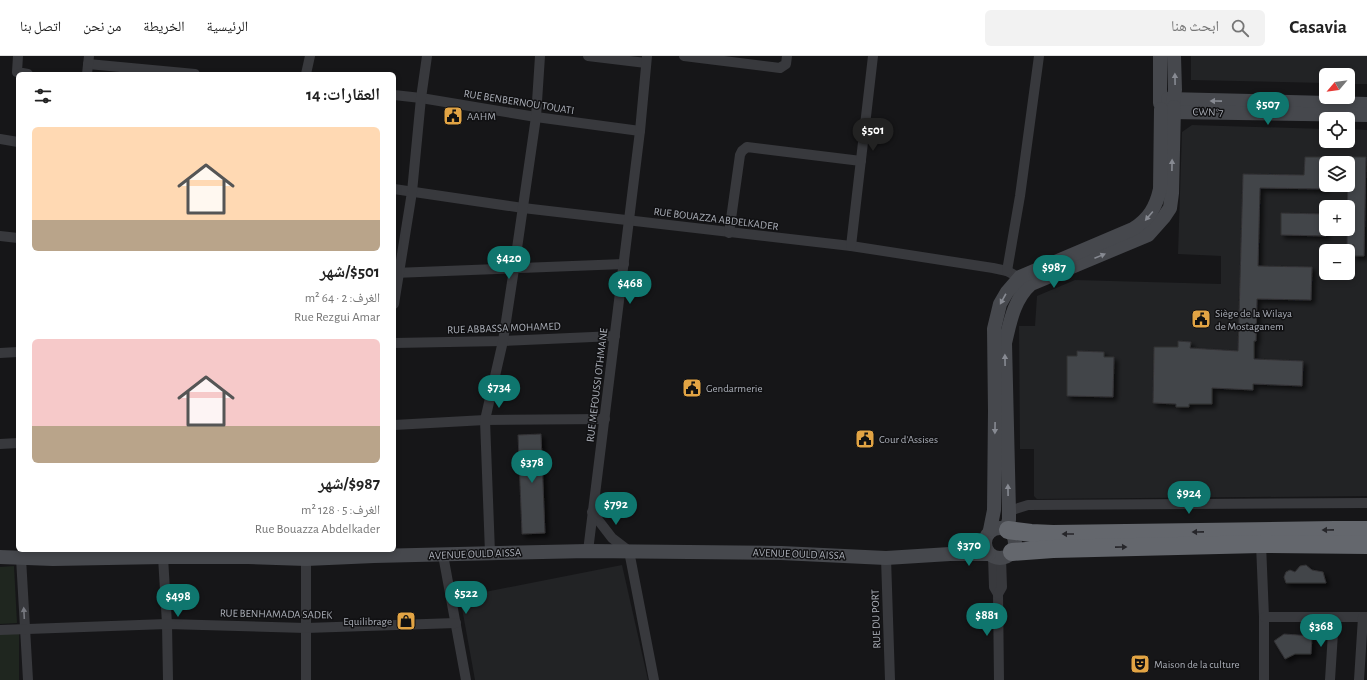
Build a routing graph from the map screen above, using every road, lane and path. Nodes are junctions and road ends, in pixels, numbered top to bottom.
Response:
1 (18, 56) edge
2 (310, 56) edge
3 (427, 56) edge
4 (540, 56) edge
5 (588, 56) edge
6 (684, 56) edge
7 (787, 56) edge
8 (873, 56) edge
9 (1039, 56) edge
10 (1160, 56) edge
11 (1174, 56) edge
12 (647, 59) edge
13 (89, 60) edge
14 (17, 72) edge
15 (87, 72) edge
16 (180, 72) edge
17 (306, 72) edge
18 (396, 95) edge
19 (421, 98) junction
20 (1367, 104) edge
21 (1169, 106) junction
22 (1367, 115) edge
23 (536, 117) junction
24 (640, 131) junction
25 (0, 139) edge
26 (16, 142) edge
27 (861, 161) junction
28 (396, 189) edge
29 (412, 192) junction
30 (523, 208) junction
31 (628, 220) junction
32 (729, 232) junction
33 (0, 236) edge
34 (16, 238) edge
35 (851, 246) junction
36 (624, 264) junction
37 (514, 269) junction
38 (397, 273) edge
39 (1019, 277) junction
40 (396, 283) edge
41 (615, 336) junction
42 (503, 341) junction
43 (396, 343) edge
44 (16, 352) edge
45 (0, 353) edge
46 (604, 419) junction
47 (486, 420) junction
48 (396, 425) edge
49 (16, 443) edge
50 (0, 444) edge
51 (1367, 503) edge
52 (1009, 511) junction
53 (592, 512) junction
54 (1007, 529) junction
55 (1367, 530) edge
56 (987, 534) junction
57 (1261, 544) junction
58 (1367, 545) edge
59 (588, 551) junction
60 (629, 551) junction
61 (374, 553) edge
62 (490, 553) junction
63 (248, 554) edge
64 (950, 554) junction
65 (53, 555) edge
66 (443, 555) junction
67 (999, 555) junction
68 (0, 557) edge
69 (163, 557) junction
70 (21, 558) junction
71 (886, 558) junction
72 (306, 559) junction
73 (1264, 617) junction
74 (1365, 617) edge
75 (1334, 618) junction
76 (456, 623) junction
77 (167, 624) junction
78 (306, 628) junction
79 (25, 629) junction
80 (0, 630) edge
81 (28, 680) edge
82 (168, 680) edge
83 (306, 680) edge
84 (466, 680) edge
85 (654, 680) edge
86 (890, 680) edge
87 (999, 680) edge
88 (1264, 680) edge
89 (1330, 680) edge
90 (1359, 680) edge

1 - 14 street
2 - 17 street
3 - 19 street
4 - 23 street
5 - 12 street
6 - 7 street
8 - 27 street
9 - 39 street
10 - 21 main road
21 -> 11 main road
12 - 24 street, RUE MEFOUSSI OTHMANE
13 - 15 street
13 - 16 street
18 - 19 street, RUE BENBERNOU TOUATI
19 - 23 street, RUE BENBERNOU TOUATI
19 - 29 street
20 -> 21 main road
21 - 22 main road, CWN°7
21 - 39 main road
23 - 24 street, RUE BENBERNOU TOUATI
23 - 30 street
24 - 31 street, RUE MEFOUSSI OTHMANE
25 - 26 street
27 - 32 street
27 - 35 street
28 - 29 street, RUE BOUAZZA ABDELKADER
29 - 30 street, RUE BOUAZZA ABDELKADER
29 - 38 street
30 - 31 street, RUE BOUAZZA ABDELKADER
30 - 37 street
31 - 32 street, RUE BOUAZZA ABDELKADER
31 - 36 street, RUE MEFOUSSI OTHMANE
32 - 35 street, RUE BOUAZZA ABDELKADER
33 - 34 street
35 - 39 street, RUE BOUAZZA ABDELKADER
36 - 37 street
36 - 41 street, RUE MEFOUSSI OTHMANE
37 - 38 street
37 - 42 street
38 - 40 street
52 -> 39 main road
39 -> 56 main road
41 - 42 street, RUE ABBASSA MOHAMED
41 - 46 street, RUE MEFOUSSI OTHMANE
42 - 43 street, RUE ABBASSA MOHAMED
42 - 47 street
44 - 45 street
46 - 47 street
46 - 53 street, RUE MEFOUSSI OTHMANE
47 - 48 street
47 - 62 street
49 - 50 street
51 - 52 street
52 - 54 main road
53 - 59 street, RUE MEFOUSSI OTHMANE
53 - 60 street
55 -> 54 highway
54 - 56 main road
54 - 67 main road
56 - 64 main road
56 - 67 main road
57 - 58 highway
67 -> 57 highway
57 - 73 street
59 - 60 main road, AVENUE OULD AISSA
59 - 62 main road, AVENUE OULD AISSA
60 - 71 main road, AVENUE OULD AISSA
60 - 85 street
61 - 66 main road, AVENUE OULD AISSA
61 - 72 main road, AVENUE OULD AISSA
62 - 66 main road, AVENUE OULD AISSA
63 - 69 main road, AVENUE OULD AISSA
63 - 72 main road, AVENUE OULD AISSA
64 - 67 main road, AVENUE OULD AISSA
64 - 71 main road, AVENUE OULD AISSA
65 - 69 main road, AVENUE OULD AISSA
65 - 70 main road, AVENUE OULD AISSA
66 - 76 street
67 - 87 street
68 - 70 main road, AVENUE OULD AISSA
69 - 77 street
79 -> 70 street
71 - 86 street, RUE DU PORT
72 - 78 street
73 - 75 street
73 - 88 street
74 - 75 street
74 - 90 street
75 - 89 street
76 - 78 street, RUE BENHAMADA SADEK
76 - 84 street
77 - 78 street, RUE BENHAMADA SADEK
77 - 79 street, RUE BENHAMADA SADEK
77 - 82 street
78 - 83 street
79 - 80 street, RUE BENHAMADA SADEK
79 - 81 street

